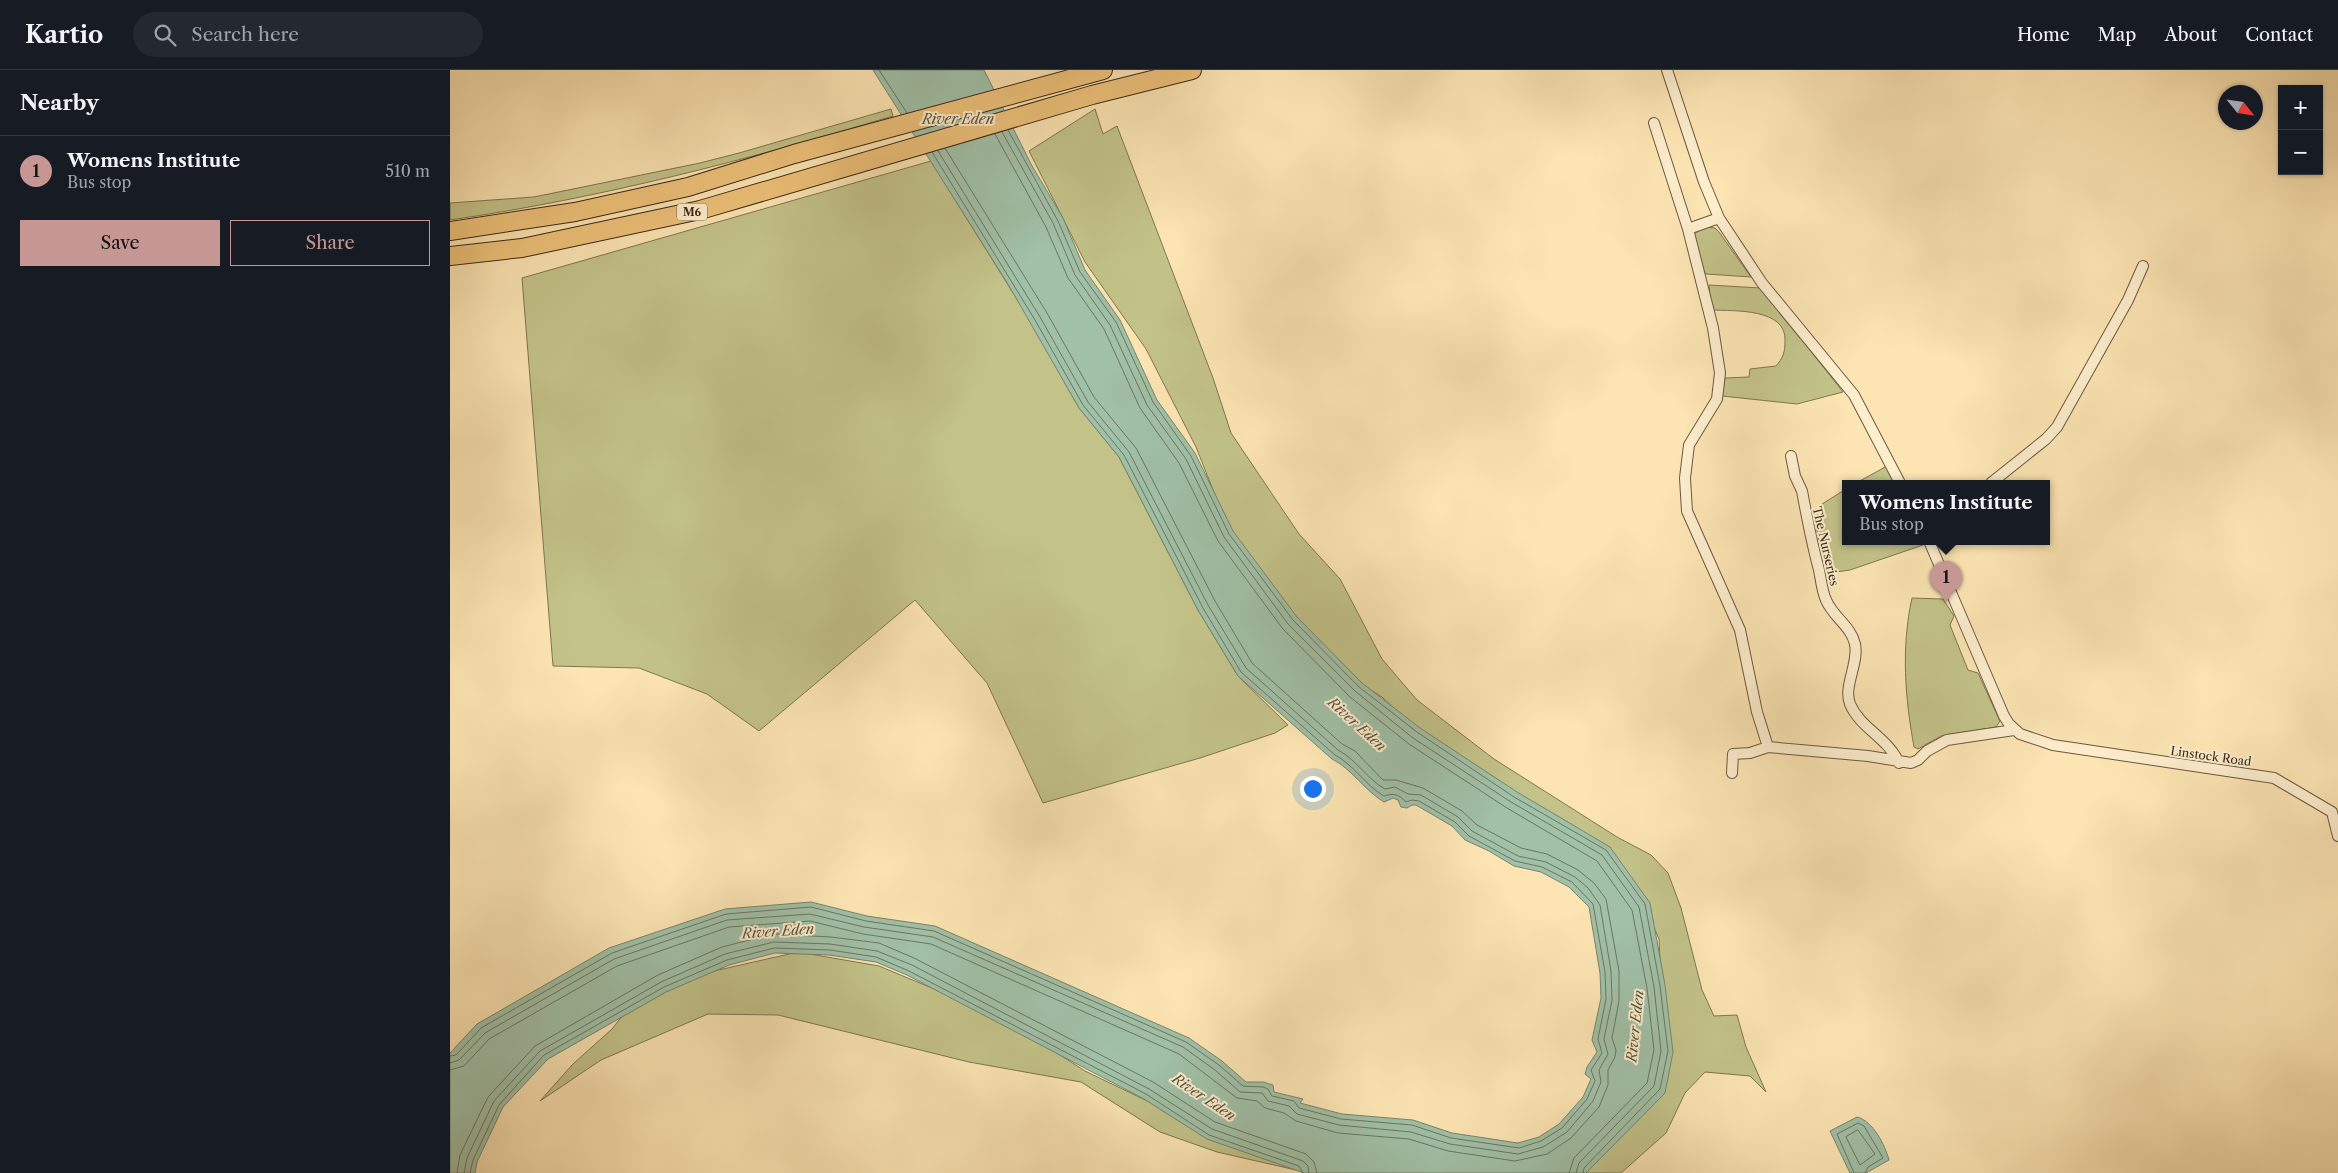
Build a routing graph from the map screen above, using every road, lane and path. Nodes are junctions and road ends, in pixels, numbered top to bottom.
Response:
1 (1103, 70) edge
2 (1192, 70) edge
3 (1667, 70) edge
4 (1654, 123) dead end
5 (1719, 218) junction
6 (1688, 229) junction
7 (450, 231) edge
8 (450, 256) edge
9 (2143, 266) dead end
10 (1791, 456) dead end
11 (1898, 480) edge
12 (1995, 480) edge
13 (1931, 545) edge
14 (2014, 730) junction
15 (1768, 747) junction
16 (1899, 763) junction
17 (1732, 773) dead end
18 (2338, 836) edge

1 - 7 highway, M6
2 - 8 highway, M6
3 - 5 street
4 - 6 street
5 - 6 street
5 - 11 street
6 - 15 street
9 - 12 street
10 - 16 street, The Nurseries
13 - 14 street
14 - 16 street
14 - 18 street, Linstock Road
15 - 16 street
15 - 17 street

